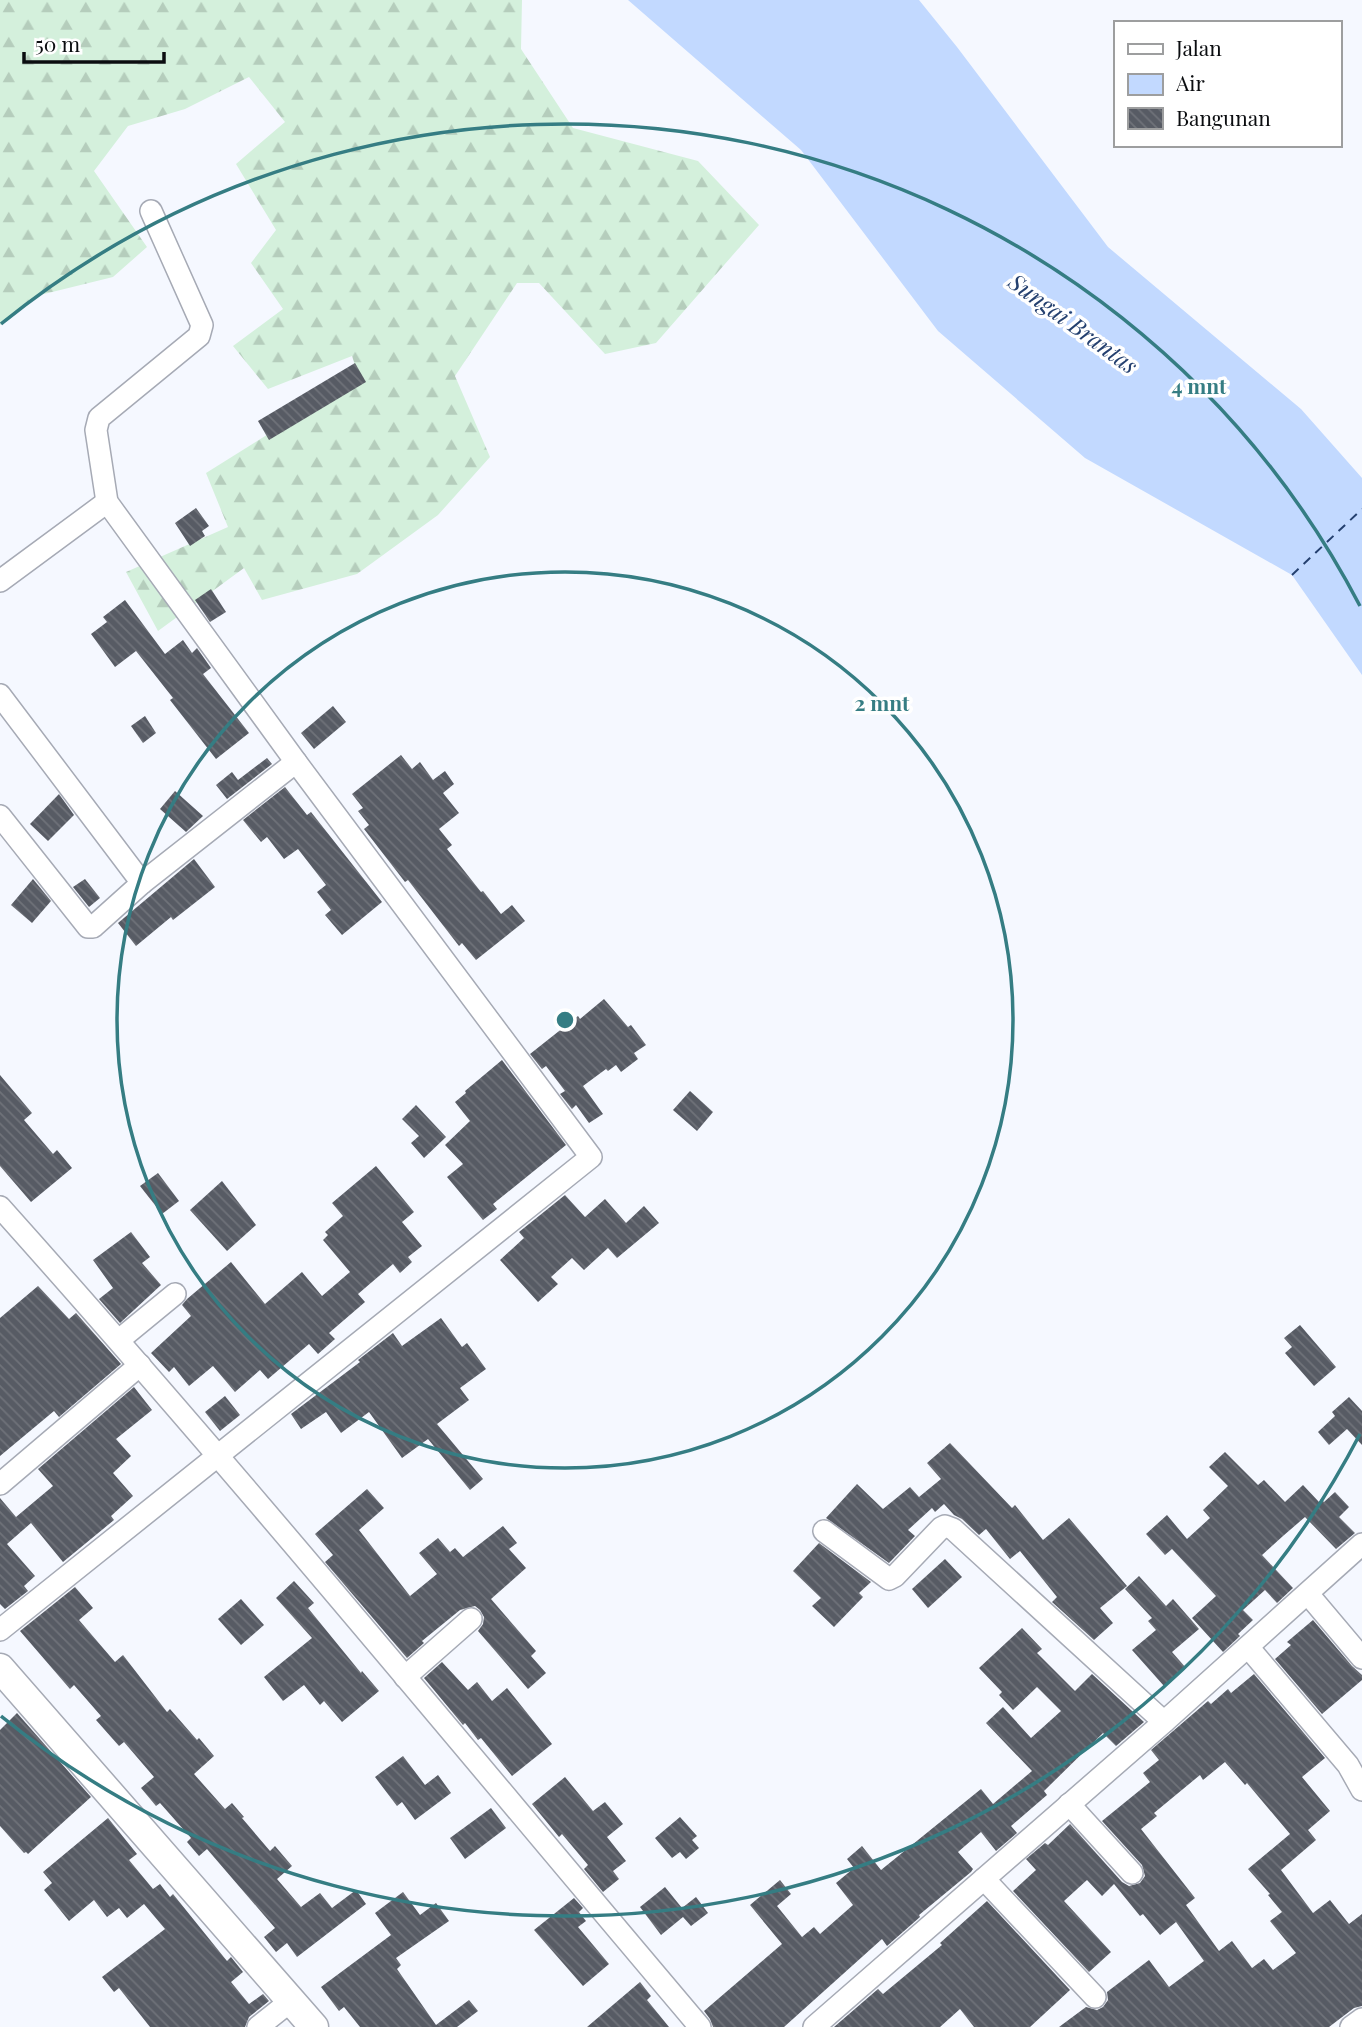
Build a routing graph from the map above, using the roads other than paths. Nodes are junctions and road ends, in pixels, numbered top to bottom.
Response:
1 (150, 211) dead end
2 (107, 502) junction
3 (0, 581) edge
4 (0, 695) edge
5 (296, 762) junction
6 (0, 816) edge
7 (142, 883) junction
8 (0, 1207) edge
9 (175, 1294) dead end
10 (119, 1340) junction
11 (140, 1365) junction
12 (218, 1456) junction
13 (0, 1484) edge
14 (824, 1531) dead end
15 (1362, 1544) edge
16 (1308, 1594) junction
17 (471, 1619) dead end
18 (0, 1630) edge
19 (1248, 1647) junction
20 (1362, 1658) edge
21 (0, 1668) edge
22 (405, 1677) junction
23 (1164, 1723) junction
24 (1360, 1781) edge
25 (1069, 1804) junction
26 (1132, 1873) dead end
27 (984, 1879) junction
28 (1095, 1997) dead end
29 (292, 2000) junction
30 (1362, 2019) edge
31 (258, 2027) edge
32 (314, 2027) edge
33 (700, 2027) edge
34 (814, 2027) edge
35 (1351, 2027) edge

1 - 2 street
2 - 3 street
2 - 5 street
4 - 7 street
5 - 7 street
5 - 12 street
6 - 7 street
8 - 10 street
9 - 10 street
10 - 11 street
11 - 12 street
11 - 13 street
12 - 18 street
12 - 22 street
14 - 23 street
15 - 16 street
16 - 19 street
16 - 20 street
17 - 22 street
19 - 23 street
19 - 24 street
21 - 29 main road
22 - 33 street
23 - 25 street
25 - 26 street
25 - 27 street
27 - 28 street
27 - 34 street
29 - 31 street
29 - 32 main road
30 - 35 street

